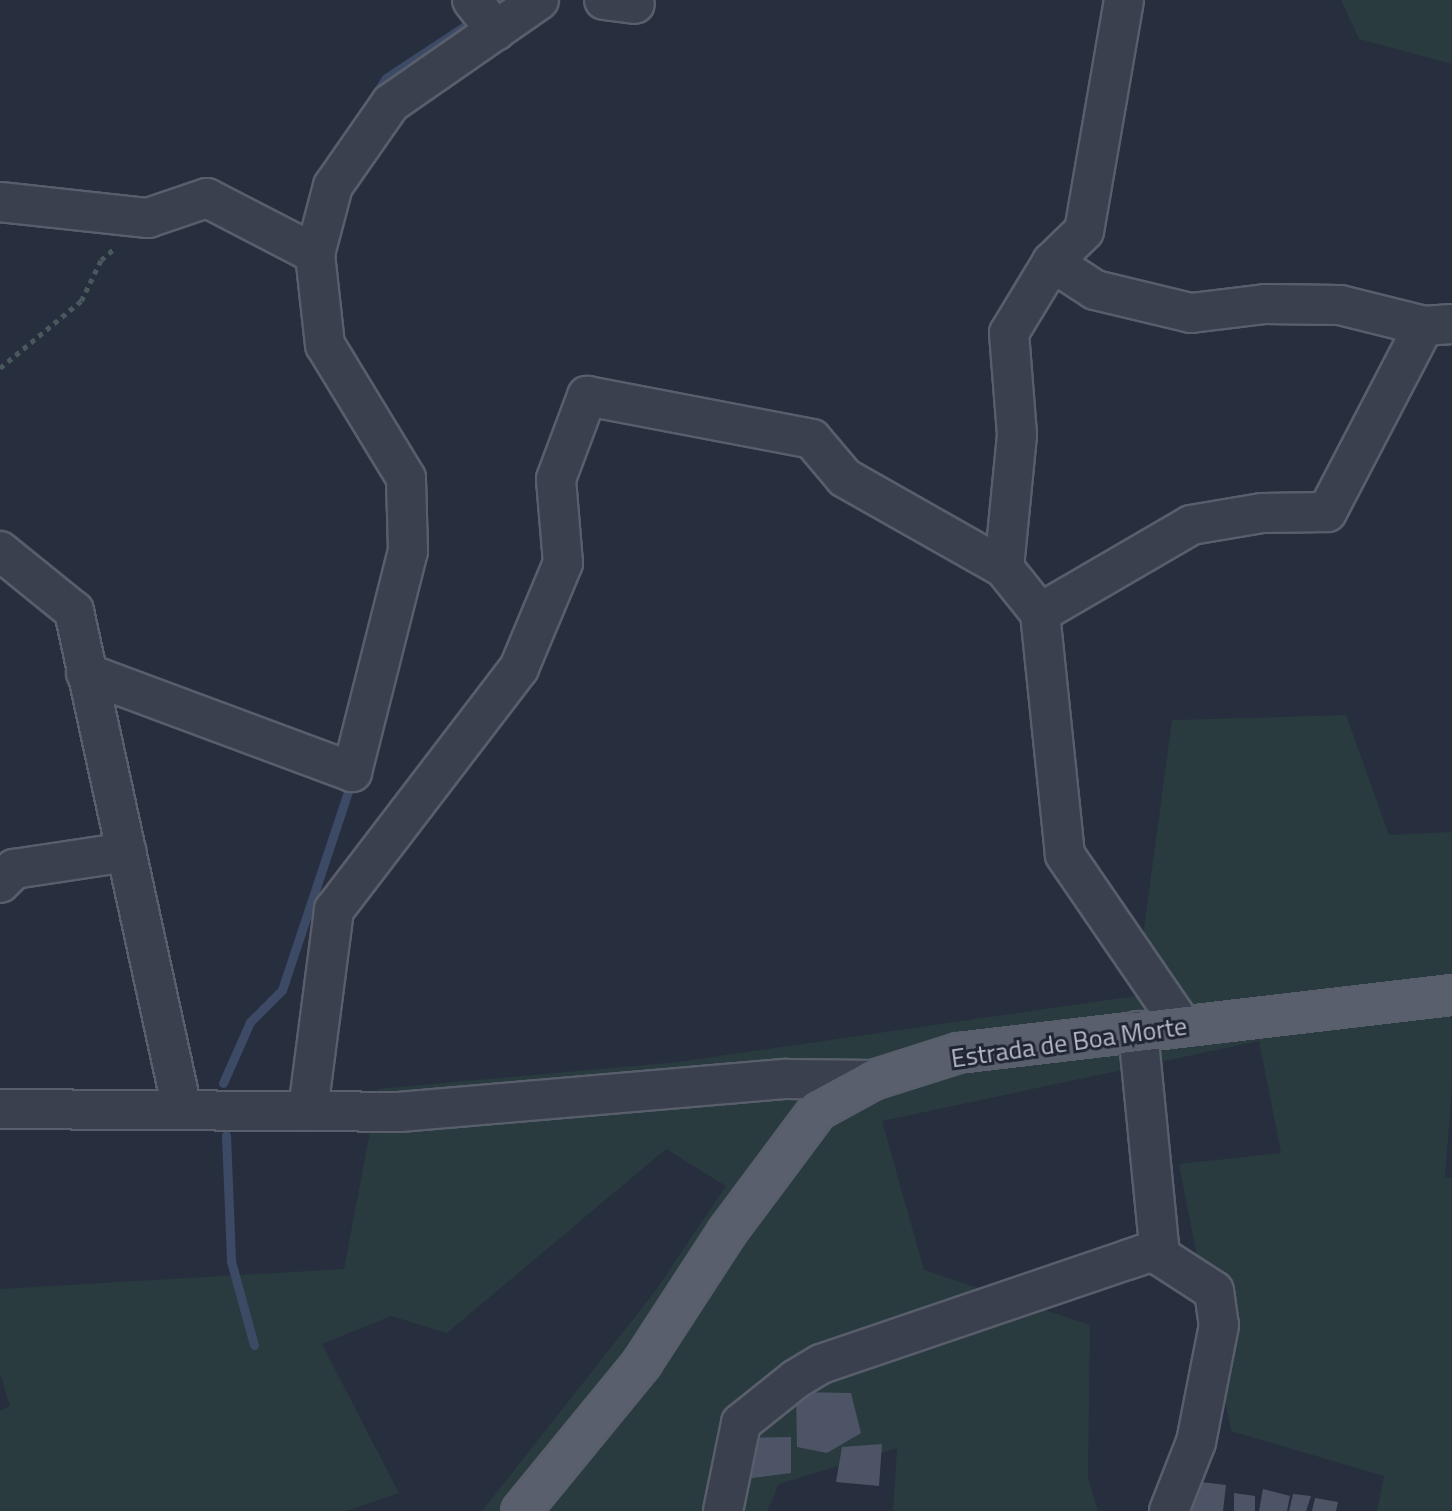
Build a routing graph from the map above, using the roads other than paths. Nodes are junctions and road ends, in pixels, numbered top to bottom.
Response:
1 (472, 0) edge
2 (539, 0) edge
3 (1124, 0) edge
4 (496, 31) junction
5 (0, 202) edge
6 (315, 254) junction
7 (1052, 262) junction
8 (1438, 325) edge
9 (0, 551) edge
10 (1004, 568) junction
11 (1040, 613) junction
12 (86, 673) junction
13 (128, 852) junction
14 (0, 883) edge
15 (1452, 995) edge
16 (1182, 1026) junction
17 (1138, 1031) junction
18 (873, 1080) junction
19 (0, 1109) edge
20 (182, 1109) junction
21 (308, 1110) junction
22 (1143, 1255) junction
23 (521, 1511) edge
24 (723, 1511) edge
25 (1169, 1511) edge

1 - 4 street
2 - 4 street
3 - 7 street
4 - 6 street
5 - 6 street
6 - 12 street
7 - 8 street
7 - 10 street
8 - 11 street
9 - 12 street
10 - 11 street
10 - 21 street
11 - 16 street
12 - 13 street
13 - 14 street
13 - 20 street
15 - 16 main road, Estrada de Boa Morte
16 - 17 main road, Estrada de Boa Morte
17 - 18 main road, Estrada de Boa Morte
17 - 22 street
18 - 21 street
18 - 23 main road, Estrada de Boa Morte
19 - 20 street
20 - 21 street
22 - 24 street
22 - 25 street

